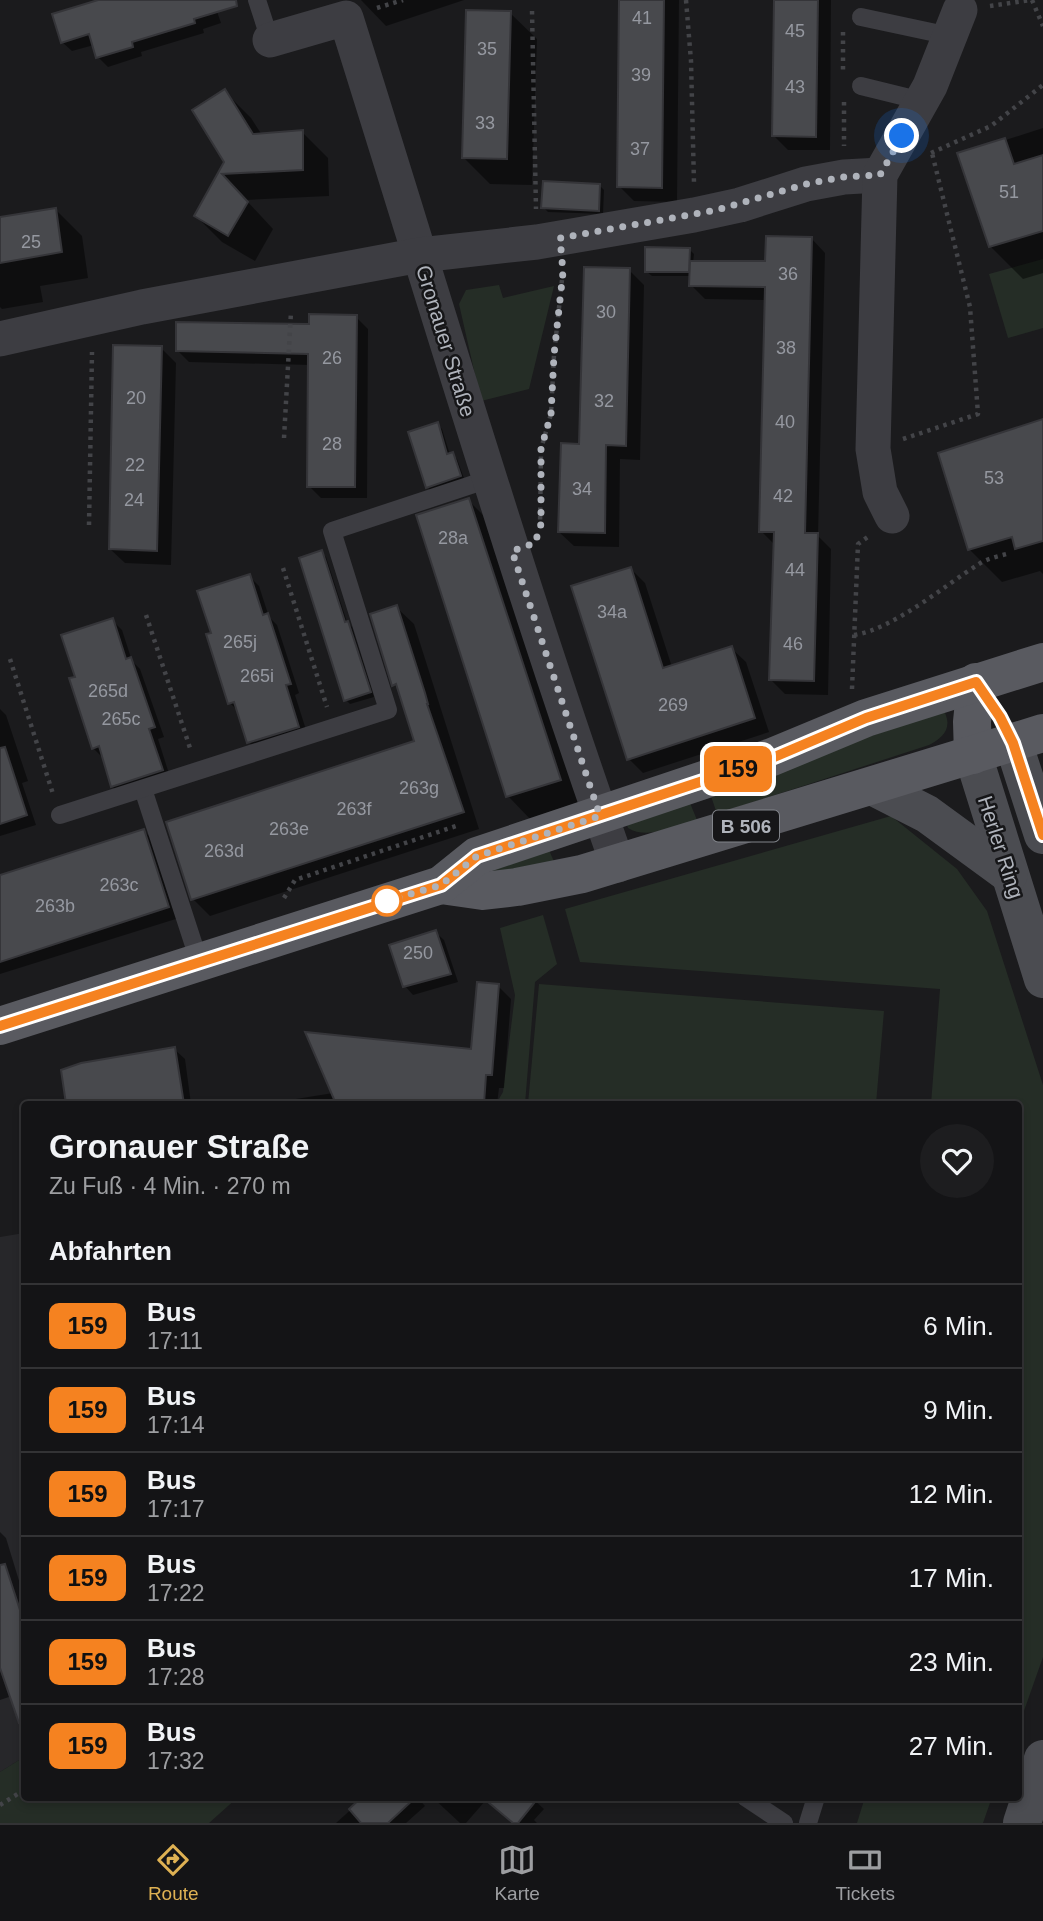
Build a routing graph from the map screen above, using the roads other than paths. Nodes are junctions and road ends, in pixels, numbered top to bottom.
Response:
1 (257, 0) edge
2 (951, 16) edge
3 (861, 18) dead end
4 (270, 40) joint
5 (861, 86) dead end
6 (922, 101) junction
7 (886, 164) junction
8 (420, 255) junction
9 (0, 339) edge
10 (489, 479) junction
11 (892, 516) road end
12 (1043, 662) edge
13 (976, 682) junction
14 (1028, 738) edge
15 (973, 755) junction
16 (873, 787) junction
17 (143, 789) junction
18 (60, 815) road end
19 (600, 816) junction
20 (1043, 835) edge
21 (618, 865) junction
22 (1009, 874) junction
23 (441, 885) junction
24 (199, 961) junction
25 (1043, 979) edge
26 (0, 1026) edge
27 (1043, 1759) edge
28 (751, 1801) edge
29 (815, 1801) edge
30 (784, 1823) edge
31 (808, 1823) edge
32 (1022, 1823) edge

1 - 4 lane
2 - 3 lane
2 - 6 street
4 - 8 street, Gronauer Straße
5 - 6 lane
6 - 7 street
7 - 8 street, Gronauer Straße
7 - 11 street
8 - 9 street, Gronauer Straße
8 - 10 street, Gronauer Straße
10 - 17 lane
10 - 19 street, Gronauer Straße
12 - 13 main road, B 506
13 - 14 main road
13 - 15 main road
13 - 19 main road, B 506
14 - 15 main road, B 506
14 - 20 main road, Herler Ring
15 - 16 main road, B 506
15 - 22 main road, Herler Ring
16 - 21 main road, B 506
16 - 22 main road
17 - 18 lane
17 - 24 lane
19 - 21 street, Gronauer Straße
19 - 23 main road, B 506
21 - 23 main road, B 506
22 - 25 main road, Herler Ring
23 - 24 main road, B 506
24 - 26 main road, B 506
27 - 32 main road
28 - 30 lane
29 - 31 lane

